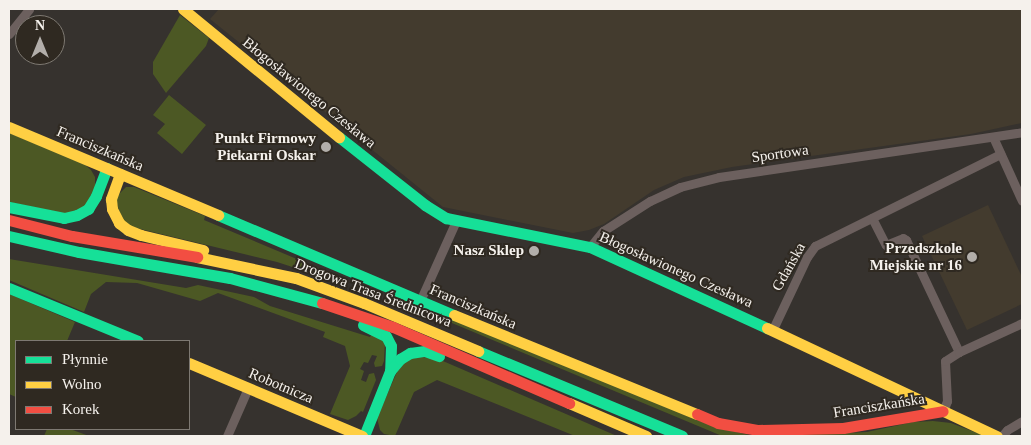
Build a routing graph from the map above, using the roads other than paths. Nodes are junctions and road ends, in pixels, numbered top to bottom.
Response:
1 (29, 9) edge
2 (183, 9) edge
3 (9, 34) edge
4 (9, 127) edge
5 (1022, 132) edge
6 (993, 137) junction
7 (1000, 154) junction
8 (107, 168) junction
9 (120, 174) junction
10 (1022, 201) edge
11 (9, 207) edge
12 (872, 218) junction
13 (9, 220) edge
14 (456, 221) junction
15 (9, 236) edge
16 (590, 247) junction
17 (237, 264) junction
18 (9, 288) edge
19 (316, 301) junction
20 (420, 301) junction
21 (1022, 323) edge
22 (772, 331) junction
23 (136, 340) edge
24 (959, 352) junction
25 (190, 363) edge
26 (390, 371) junction
27 (502, 375) junction
28 (248, 388) junction
29 (943, 411) junction
30 (1022, 421) edge
31 (227, 436) edge
32 (363, 436) edge
33 (646, 436) edge
34 (682, 436) edge
35 (996, 436) edge
36 (1002, 436) edge

1 - 3 street
2 - 14 street, Błogosławionego Czesława
4 - 8 street, Franciszkańska
5 - 6 street, Sportowa
6 - 7 street
6 - 16 street, Sportowa
7 - 10 street
7 - 12 street
8 - 9 street, Franciszkańska
8 - 11 street
9 - 17 street
9 - 20 street, Franciszkańska
12 - 22 street, Gdańska
12 - 24 street
13 - 17 street, Drogowa Trasa Średnicowa
14 - 16 street, Błogosławionego Czesława
14 - 20 street
15 - 19 street, Drogowa Trasa Średnicowa
16 - 22 street, Błogosławionego Czesława
17 - 34 street, Drogowa Trasa Średnicowa
18 - 23 street
19 - 26 street
19 - 27 street, Drogowa Trasa Średnicowa
20 - 29 street, Franciszkańska
21 - 24 street
22 - 29 street, Błogosławionego Czesława
24 - 29 street
25 - 28 street, Robotnicza
26 - 27 street
26 - 32 street
27 - 33 street, Drogowa Trasa Średnicowa
28 - 31 street
28 - 32 street, Robotnicza
29 - 35 street, Błogosławionego Czesława
30 - 36 street

